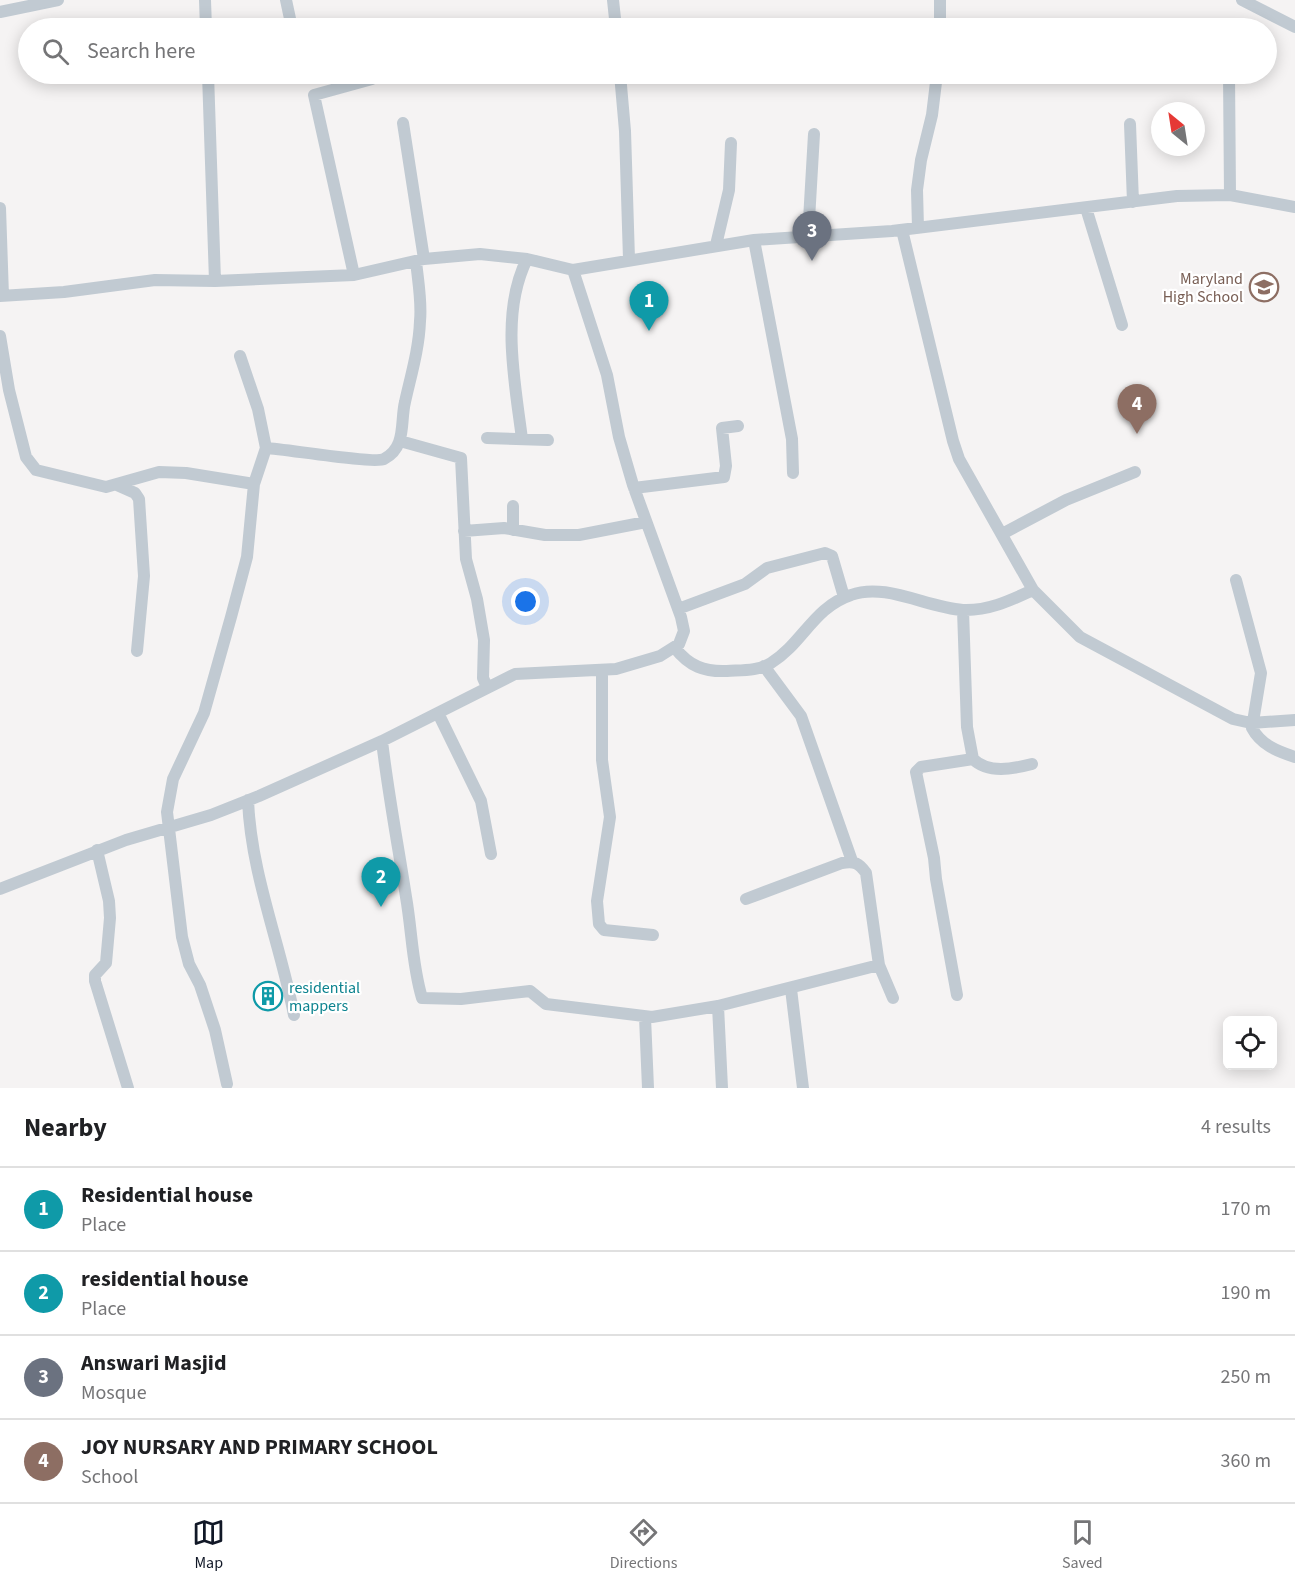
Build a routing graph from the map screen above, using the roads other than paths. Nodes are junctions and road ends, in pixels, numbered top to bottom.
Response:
1 (58, 0) edge
2 (205, 0) edge
3 (286, 0) edge
4 (613, 0) edge
5 (940, 0) edge
6 (1242, 0) edge
7 (0, 12) edge
8 (206, 18) edge
9 (290, 18) edge
10 (615, 18) edge
11 (940, 18) edge
12 (1295, 27) edge
13 (208, 84) edge
14 (354, 84) edge
15 (621, 84) edge
16 (935, 84) edge
17 (1229, 84) edge
18 (403, 123) dead end
19 (1130, 124) dead end
20 (814, 134) dead end
21 (731, 143) dead end
22 (1230, 195) junction
23 (1133, 202) junction
24 (1295, 207) edge
25 (0, 208) edge
26 (1086, 208) junction
27 (918, 228) junction
28 (902, 230) junction
29 (808, 237) junction
30 (754, 240) junction
31 (716, 245) junction
32 (526, 259) junction
33 (629, 259) junction
34 (420, 260) junction
35 (573, 270) junction
36 (354, 274) junction
37 (215, 281) junction
38 (2, 296) edge
39 (1122, 325) dead end
40 (0, 336) edge
41 (240, 356) dead end
42 (738, 426) dead end
43 (487, 438) dead end
44 (522, 439) junction
45 (548, 440) dead end
46 (400, 441) junction
47 (266, 448) junction
48 (1136, 472) dead end
49 (793, 473) dead end
50 (254, 484) junction
51 (117, 485) junction
52 (634, 488) junction
53 (513, 506) dead end
54 (646, 522) junction
55 (513, 530) junction
56 (464, 531) junction
57 (1002, 534) junction
58 (1236, 580) dead end
59 (1033, 590) junction
60 (844, 597) junction
61 (678, 609) junction
62 (963, 610) junction
63 (675, 648) junction
64 (137, 651) dead end
65 (764, 666) junction
66 (602, 670) junction
67 (487, 687) junction
68 (438, 714) junction
69 (1295, 720) edge
70 (1251, 723) junction
71 (382, 741) junction
72 (1295, 758) edge
73 (973, 759) junction
74 (1032, 764) dead end
75 (248, 800) junction
76 (168, 828) junction
77 (97, 850) junction
78 (491, 854) dead end
79 (852, 861) junction
80 (0, 889) edge
81 (746, 898) dead end
82 (652, 935) dead end
83 (879, 965) junction
84 (791, 990) junction
85 (957, 995) dead end
86 (893, 998) dead end
87 (718, 1006) junction
88 (294, 1015) dead end
89 (645, 1017) junction
90 (227, 1084) dead end
91 (128, 1088) edge
92 (648, 1088) edge
93 (722, 1088) edge
94 (803, 1088) edge

1 - 7 street
2 - 8 street
3 - 9 street
4 - 10 street
5 - 11 street
6 - 12 street
13 - 37 street
14 - 36 street
15 - 33 street
16 - 27 street
17 - 22 street
18 - 34 street
19 - 23 street
20 - 29 street
21 - 31 street
22 - 23 street
22 - 24 street
23 - 26 street
25 - 38 street
26 - 27 street
26 - 39 street
27 - 28 street
28 - 29 street
28 - 57 street
29 - 30 street
30 - 31 street
30 - 49 street
31 - 33 street
32 - 34 street
32 - 35 street
32 - 44 street
33 - 35 street
34 - 36 street
34 - 46 street
35 - 52 street
36 - 37 street
37 - 38 street
40 - 51 street
41 - 47 street
42 - 52 street
43 - 44 street
44 - 45 street
46 - 47 street
46 - 56 street
47 - 50 street
48 - 57 street
50 - 51 street
50 - 76 street
51 - 64 street
52 - 54 street
53 - 55 street
54 - 55 street
54 - 61 street
55 - 56 street
56 - 67 street
57 - 59 street
58 - 70 street
59 - 62 street
59 - 70 street
60 - 61 street
60 - 62 street
60 - 65 street
61 - 63 street
62 - 73 street
63 - 65 street
63 - 66 street
65 - 79 street
66 - 67 street
66 - 82 street
67 - 68 street
68 - 71 street
68 - 78 street
69 - 70 street
70 - 72 street
71 - 75 street
71 - 89 street
73 - 74 street
73 - 85 street
75 - 76 street
75 - 88 street
76 - 77 street
76 - 90 street
77 - 80 street
77 - 91 street
79 - 81 street
79 - 83 street
83 - 84 street
83 - 86 street
84 - 87 street
84 - 94 street
87 - 89 street
87 - 93 street
89 - 92 street

